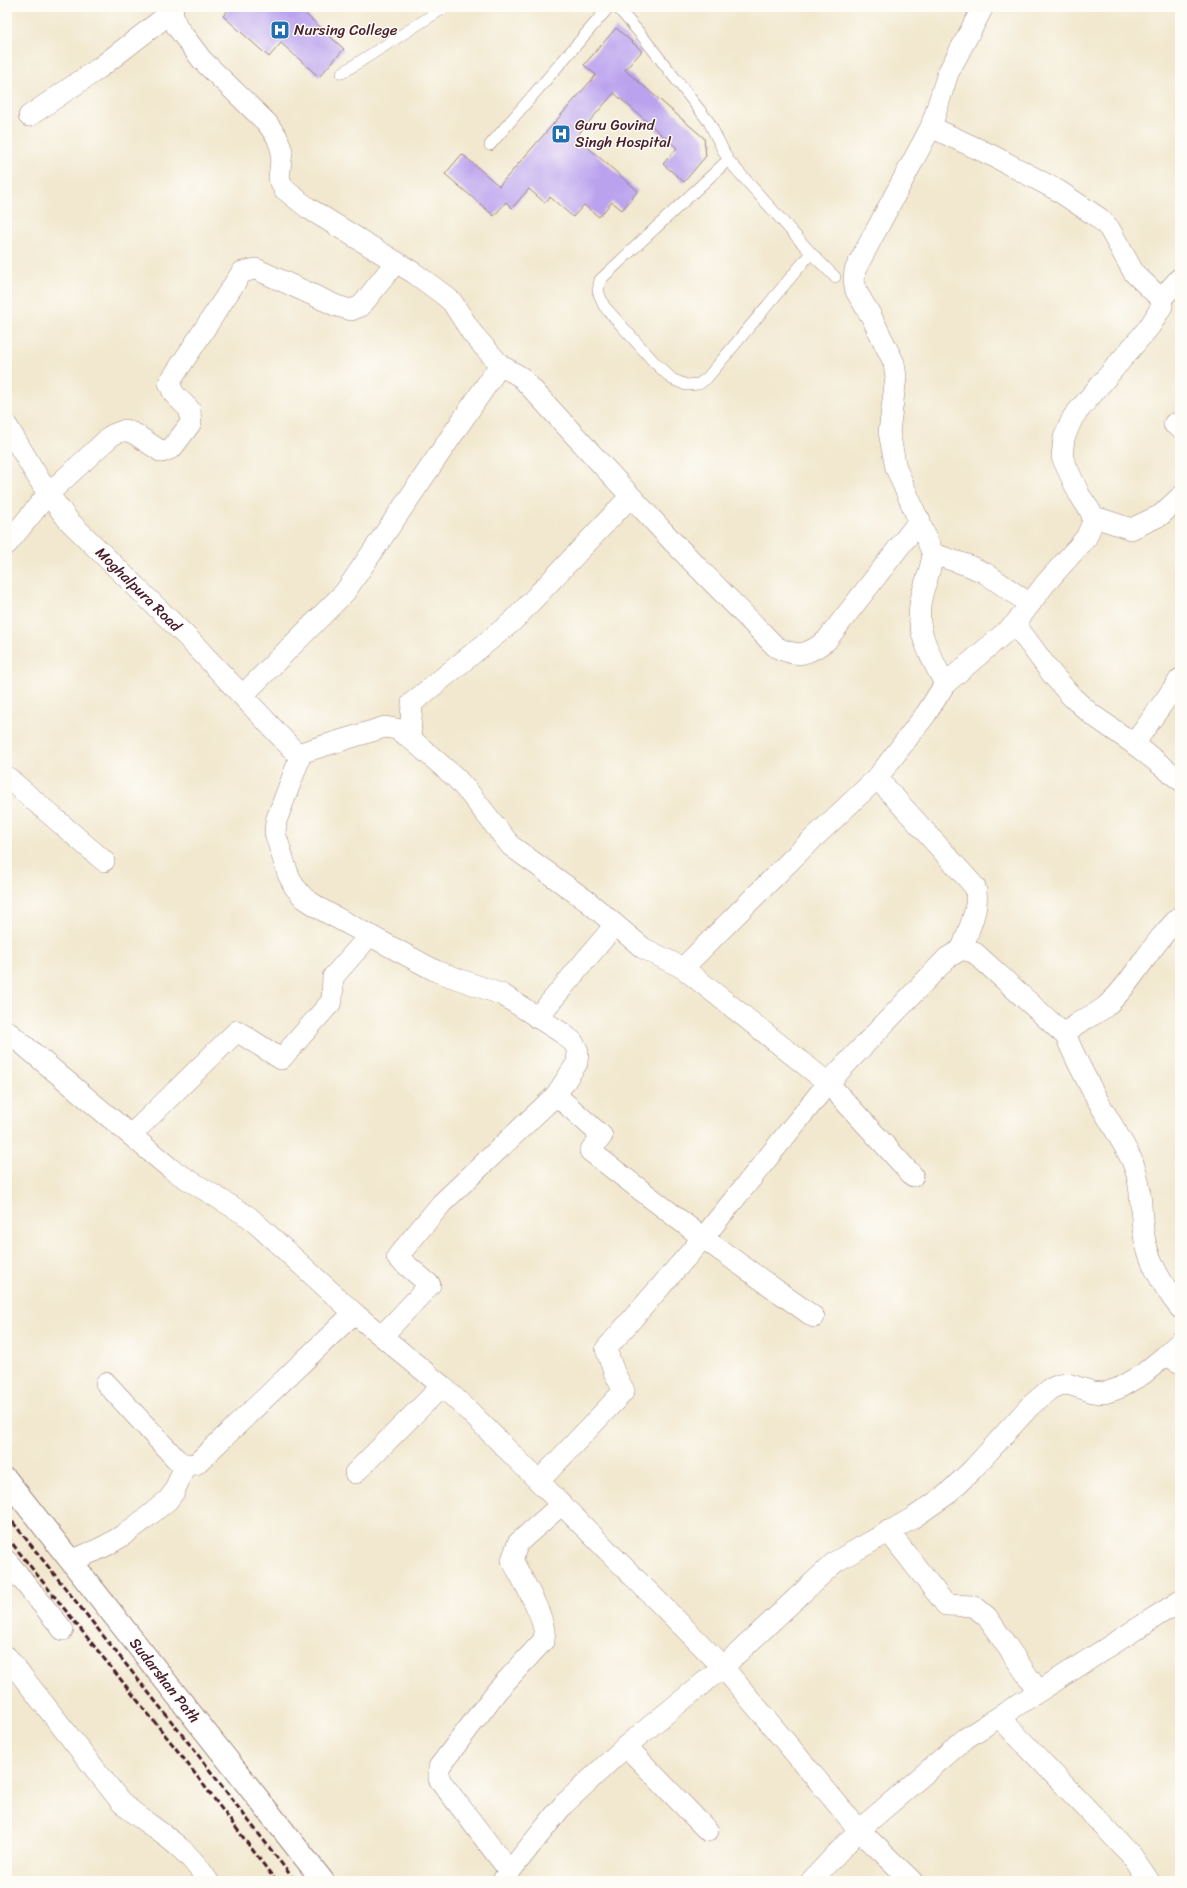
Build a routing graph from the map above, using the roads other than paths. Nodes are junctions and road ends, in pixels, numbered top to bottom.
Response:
1 (445, 7) edge
2 (609, 7) edge
3 (617, 7) edge
4 (983, 7) edge
5 (172, 9) edge
6 (342, 72) dead end
7 (29, 116) dead end
8 (931, 127) junction
9 (490, 145) dead end
10 (728, 160) junction
11 (811, 253) junction
12 (396, 262) junction
13 (835, 277) dead end
14 (1180, 278) edge
15 (1161, 299) junction
16 (500, 365) junction
17 (7, 426) edge
18 (48, 494) junction
19 (630, 497) junction
20 (1180, 497) edge
21 (1102, 519) dead end
22 (920, 520) junction
23 (7, 544) edge
24 (933, 554) junction
25 (1030, 604) junction
26 (1015, 624) junction
27 (1180, 679) edge
28 (945, 684) junction
29 (243, 695) junction
30 (410, 738) junction
31 (1134, 744) junction
32 (292, 747) junction
33 (7, 776) edge
34 (877, 778) junction
35 (1180, 780) edge
36 (104, 861) dead end
37 (1180, 917) edge
38 (615, 925) junction
39 (370, 936) junction
40 (962, 949) junction
41 (683, 968) junction
42 (536, 1018) junction
43 (7, 1031) edge
44 (1066, 1036) junction
45 (828, 1083) junction
46 (556, 1095) junction
47 (131, 1135) junction
48 (913, 1176) dead end
49 (703, 1238) junction
50 (1180, 1308) edge
51 (354, 1313) junction
52 (814, 1317) dead end
53 (382, 1336) junction
54 (1175, 1354) edge
55 (106, 1383) dead end
56 (442, 1386) junction
57 (185, 1465) junction
58 (355, 1474) dead end
59 (7, 1480) edge
60 (539, 1481) junction
61 (562, 1504) junction
62 (888, 1532) junction
63 (70, 1560) junction
64 (7, 1561) edge
65 (1180, 1601) edge
66 (63, 1630) dead end
67 (7, 1657) edge
68 (724, 1668) junction
69 (1038, 1691) junction
70 (999, 1717) junction
71 (626, 1746) junction
72 (859, 1830) junction
73 (708, 1831) dead end
74 (506, 1877) edge
75 (208, 1881) edge
76 (323, 1881) edge
77 (811, 1881) edge
78 (912, 1881) edge
79 (1149, 1881) edge

1 - 6 lane
2 - 9 lane
3 - 10 lane
4 - 8 street
5 - 7 street
5 - 12 street
8 - 15 street
8 - 22 street
10 - 11 lane
10 - 11 lane
11 - 13 lane
12 - 16 street
12 - 18 street
14 - 15 street
15 - 25 street
16 - 19 street
16 - 29 street
17 - 18 street, Moghalpura Road
18 - 23 street
18 - 29 street, Moghalpura Road
19 - 22 street
19 - 30 street
20 - 21 street
22 - 24 street
24 - 25 street
24 - 28 street
25 - 26 street
26 - 28 street
26 - 31 street
27 - 31 street
28 - 34 street
29 - 32 street, Moghalpura Road
30 - 32 street
30 - 38 street
31 - 35 street
32 - 39 street
33 - 36 street
34 - 40 street
34 - 41 street
37 - 44 street
38 - 41 street
38 - 42 street
39 - 42 street
39 - 47 street
40 - 44 street
40 - 45 street
41 - 45 street
42 - 46 street
43 - 47 street
44 - 50 street
45 - 48 street
45 - 49 street
46 - 49 street
46 - 53 street
47 - 51 street
49 - 52 street
49 - 60 street
51 - 53 street
51 - 57 street
53 - 56 street
54 - 62 street
55 - 57 street
56 - 58 street
56 - 60 street
57 - 63 street
59 - 63 main road, Sudarshan Path
60 - 61 street
61 - 68 street
61 - 74 street
62 - 68 street
62 - 69 street
63 - 76 main road, Sudarshan Path
64 - 66 street
65 - 69 street
67 - 75 street
68 - 71 street
68 - 72 street
69 - 70 street
70 - 72 street
70 - 79 street
71 - 73 street
71 - 74 street
72 - 77 street
72 - 78 street

